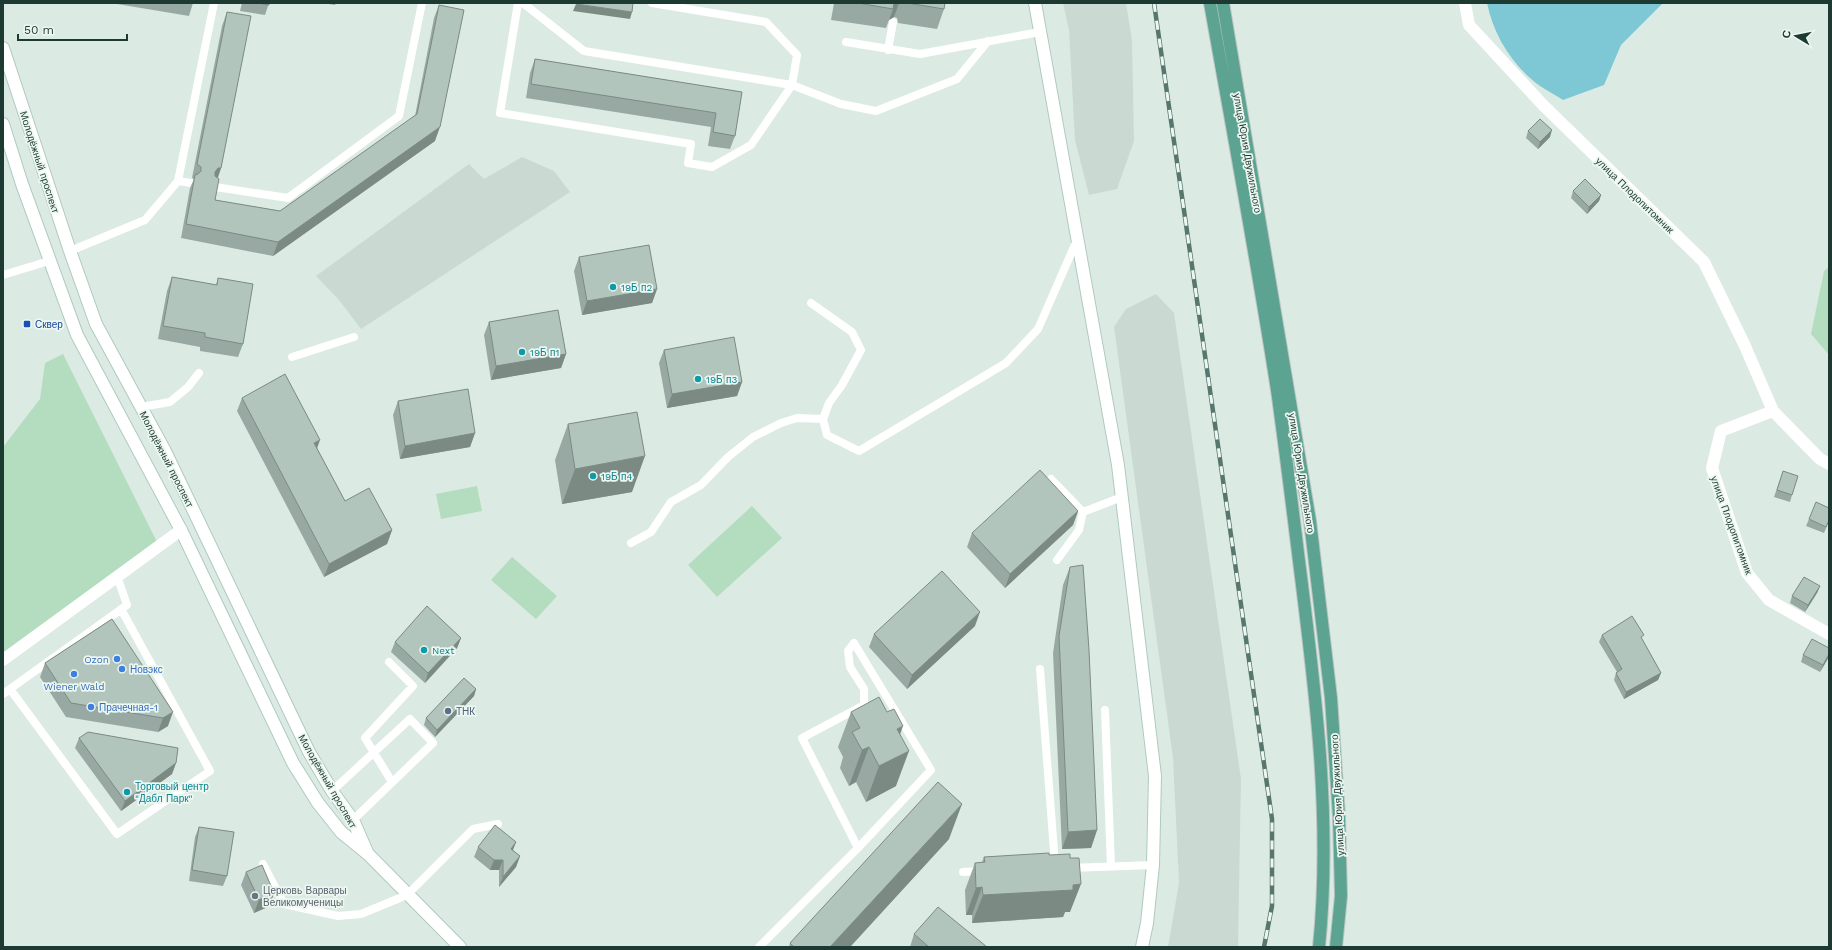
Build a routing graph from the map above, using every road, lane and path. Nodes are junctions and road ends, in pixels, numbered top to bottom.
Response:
1 (214, 3) edge
2 (422, 3) edge
3 (518, 3) edge
4 (523, 3) edge
5 (652, 3) edge
6 (1035, 3) edge
7 (1210, 3) edge
8 (1223, 3) edge
9 (1465, 3) edge
10 (893, 22) edge
11 (1040, 32) junction
12 (988, 41) junction
13 (846, 42) dead end
14 (3, 48) edge
15 (888, 50) junction
16 (792, 85) junction
17 (3, 124) edge
18 (178, 181) junction
19 (191, 183) dead end
20 (215, 187) edge
21 (1077, 240) junction
22 (70, 251) junction
23 (49, 261) junction
24 (3, 275) edge
25 (811, 303) dead end
26 (354, 337) dead end
27 (292, 357) dead end
28 (199, 374) dead end
29 (141, 407) junction
30 (1773, 412) junction
31 (823, 419) junction
32 (1829, 464) edge
33 (1051, 479) edge
34 (1122, 497) junction
35 (1083, 512) junction
36 (181, 530) junction
37 (630, 543) dead end
38 (1056, 560) dead end
39 (117, 576) junction
40 (121, 610) junction
41 (1829, 634) edge
42 (3, 660) edge
43 (389, 662) dead end
44 (1040, 669) dead end
45 (6, 691) edge
46 (1105, 710) dead end
47 (375, 753) junction
48 (392, 782) junction
49 (332, 791) junction
50 (353, 820) junction
51 (498, 824) dead end
52 (858, 848) junction
53 (368, 854) junction
54 (264, 864) dead end
55 (1153, 865) junction
56 (1112, 866) junction
57 (994, 871) edge
58 (963, 872) dead end
59 (407, 895) junction
60 (460, 947) edge
61 (759, 947) edge
62 (1142, 947) edge
63 (1320, 947) edge
64 (1336, 947) edge

1 - 18 lane
2 - 20 lane
3 - 16 lane
4 - 16 lane
5 - 16 lane
6 - 11 street
7 - 63 main road, улица Юрия Двужильного
8 - 64 main road, улица Юрия Двужильного
9 - 30 street, улица Плодопитомник
10 - 15 lane
11 - 12 lane
11 - 21 street
12 - 15 lane
12 - 16 lane
13 - 15 lane
14 - 22 street, Молодёжный проспект
17 - 23 street, Молодёжный проспект
18 - 19 lane
18 - 22 lane
21 - 31 lane
21 - 34 street
22 - 29 street, Молодёжный проспект
23 - 24 lane
23 - 36 street, Молодёжный проспект
25 - 31 lane
26 - 27 lane
28 - 29 lane
29 - 49 street, Молодёжный проспект
30 - 32 street, улица Плодопитомник
30 - 41 street, улица Плодопитомник
31 - 37 lane
33 - 35 lane
34 - 35 lane
34 - 55 street
35 - 38 lane
36 - 39 street
36 - 53 street, Молодёжный проспект
39 - 40 lane
39 - 42 street
40 - 45 lane
40 - 45 lane
43 - 47 lane
44 - 56 lane
46 - 56 lane
47 - 48 lane
47 - 48 lane
47 - 49 lane
48 - 50 lane
49 - 50 street, Молодёжный проспект
50 - 53 street, Молодёжный проспект
51 - 59 lane
52 - 52 lane
52 - 61 lane
53 - 59 street, Молодёжный проспект
54 - 59 lane
55 - 56 lane
55 - 62 street
57 - 58 lane
59 - 60 street, Молодёжный проспект

